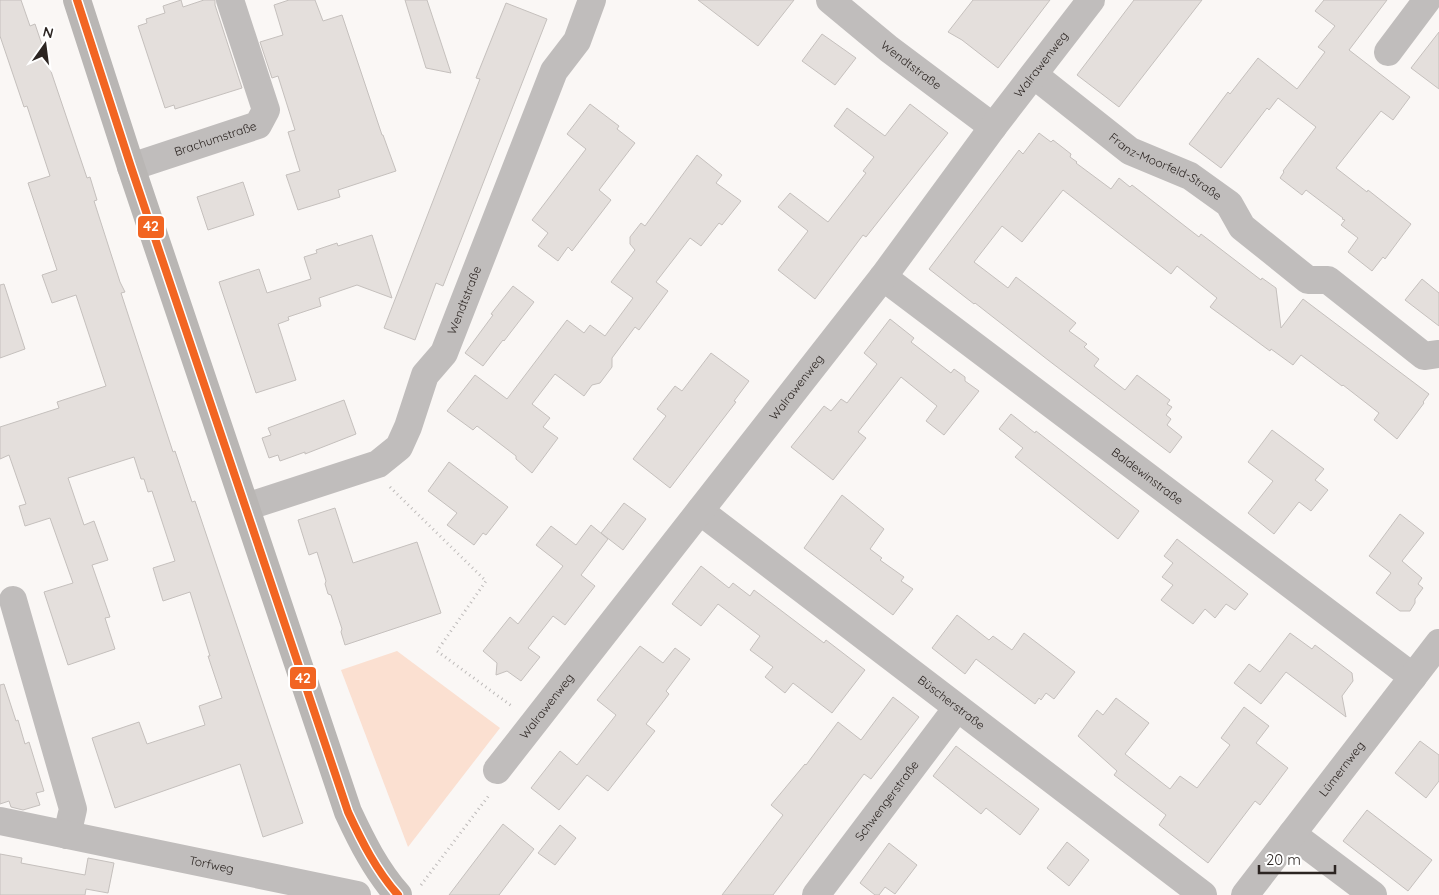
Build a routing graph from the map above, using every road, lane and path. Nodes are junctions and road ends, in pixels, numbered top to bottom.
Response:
1 (77, 0) edge
2 (230, 0) edge
3 (592, 0) edge
4 (830, 0) edge
5 (1091, 0) edge
6 (1427, 0) edge
7 (1388, 52) dead end
8 (1034, 75) junction
9 (993, 127) junction
10 (131, 167) junction
11 (883, 277) junction
12 (1439, 354) edge
13 (378, 464) junction
14 (246, 507) junction
15 (700, 511) junction
16 (13, 600) dead end
17 (1439, 643) edge
18 (1413, 677) junction
19 (957, 708) junction
20 (534, 722) junction
21 (497, 770) joint
22 (0, 821) edge
23 (1292, 834) junction
24 (68, 835) junction
25 (400, 889) edge
26 (357, 895) edge
27 (816, 895) edge
28 (1203, 895) edge
29 (1245, 895) edge
30 (1374, 895) edge

1 - 10 main road
2 - 10 street, Brachumstraße
3 - 13 street, Wendtstraße
4 - 9 street, Wendtstraße
5 - 8 street, Walrawenweg
6 - 7 street
8 - 9 street, Walrawenweg
8 - 12 street, Franz-Moorfeld-Straße
9 - 11 street, Walrawenweg
10 - 14 main road
11 - 15 street, Walrawenweg
11 - 18 street, Baldewinstraße
13 - 14 street, Wendtstraße
13 - 20 path
14 - 25 main road
15 - 19 street, Büscherstraße
15 - 20 street, Walrawenweg
16 - 24 street
17 - 18 street, Lümernweg
18 - 23 street, Lümernweg
19 - 27 street, Schwengerstraße
19 - 28 street, Büscherstraße
20 - 21 street, Walrawenweg
21 - 25 path
22 - 24 street, Torfweg
23 - 29 street, Lümernweg
23 - 30 street
24 - 26 street, Torfweg
25 - 26 street, Torfweg

